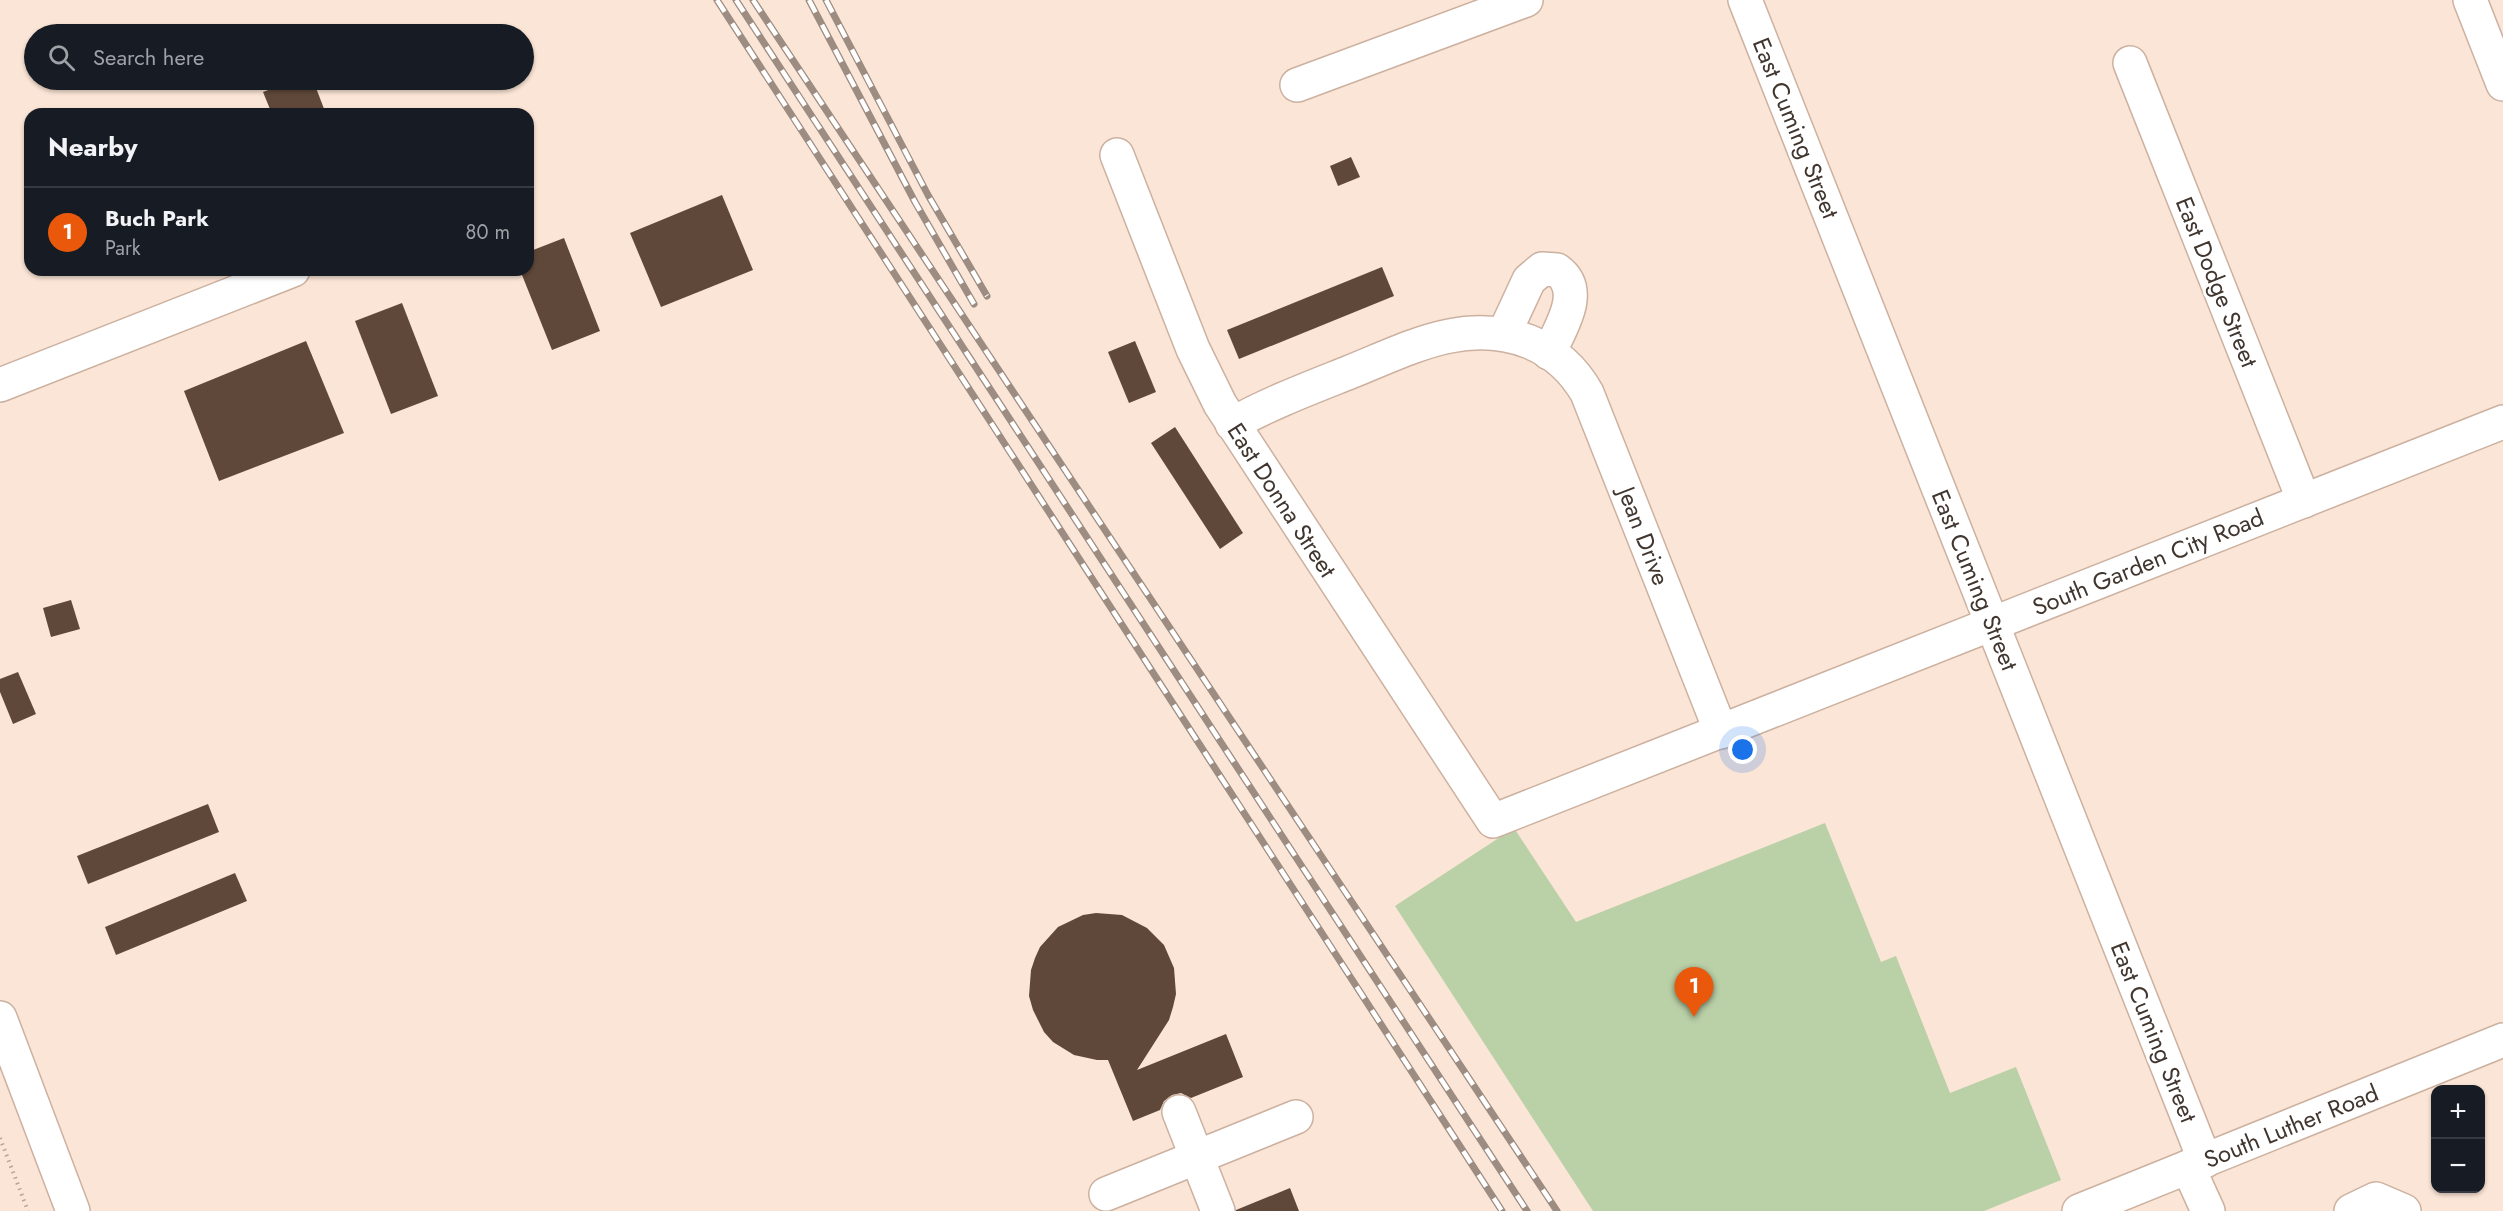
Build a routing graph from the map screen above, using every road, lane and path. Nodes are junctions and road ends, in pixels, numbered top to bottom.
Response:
1 (1526, 0) edge
2 (1745, 0) edge
3 (2470, 0) edge
4 (2130, 63) dead end
5 (2503, 84) edge
6 (1297, 86) dead end
7 (1117, 155) dead end
8 (278, 276) edge
9 (1504, 334) junction
10 (1549, 353) junction
11 (0, 385) edge
12 (2503, 422) edge
13 (1232, 424) junction
14 (2304, 501) junction
15 (1992, 624) junction
16 (1721, 732) junction
17 (1492, 821) joint
18 (0, 1018) edge
19 (2503, 1041) edge
20 (1179, 1112) dead end
21 (1296, 1117) dead end
22 (0, 1138) edge
23 (1196, 1157) junction
24 (2196, 1164) junction
25 (1106, 1194) dead end
26 (28, 1211) edge
27 (73, 1211) edge
28 (1218, 1211) edge
29 (2079, 1211) edge
30 (2208, 1211) edge
31 (2351, 1211) edge
32 (2404, 1211) edge

1 - 6 street
2 - 15 street, East Cuming Street
3 - 5 street
4 - 14 street, East Dodge Street
7 - 13 street, East Donna Street
8 - 11 street
9 - 10 street, Jean Drive
9 - 10 street
9 - 13 street, Jean Drive
10 - 16 street, Jean Drive
12 - 14 street, South Garden City Road
13 - 17 street, East Donna Street
14 - 15 street, South Garden City Road
15 - 16 street, South Garden City Road
15 - 24 street, East Cuming Street
16 - 17 street, South Garden City Road
18 - 27 street
19 - 24 street, South Luther Road
20 - 23 street
21 - 23 street
22 - 26 path
23 - 25 street
23 - 28 street
24 - 29 street, South Luther Road
24 - 30 street, East Cuming Street
31 - 32 street

